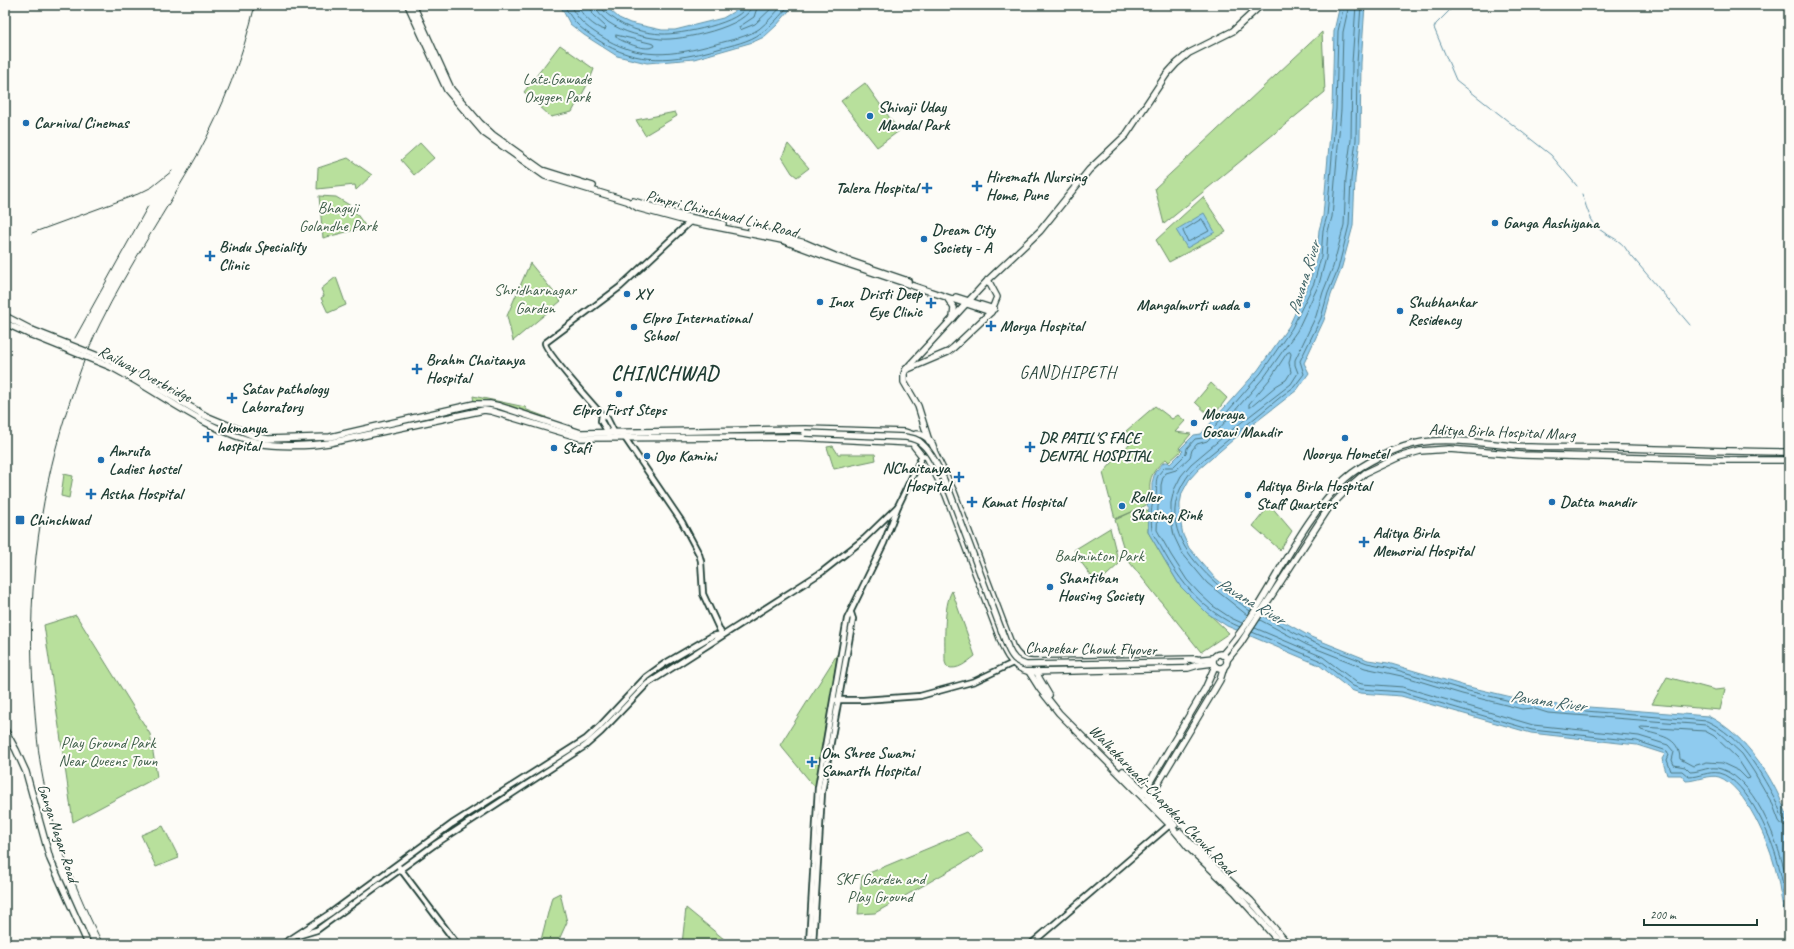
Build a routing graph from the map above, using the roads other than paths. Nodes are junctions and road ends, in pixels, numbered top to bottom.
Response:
1 (408, 5) edge
2 (413, 5) edge
3 (1261, 5) edge
4 (692, 220) junction
5 (988, 280) junction
6 (947, 296) junction
7 (968, 303) junction
8 (992, 311) junction
9 (5, 316) edge
10 (953, 318) junction
11 (5, 323) edge
12 (31, 332) junction
13 (906, 369) junction
14 (602, 415) junction
15 (926, 425) junction
16 (755, 430) junction
17 (793, 430) junction
18 (608, 432) junction
19 (615, 432) junction
20 (621, 432) junction
21 (805, 433) junction
22 (916, 434) junction
23 (247, 436) junction
24 (793, 437) junction
25 (614, 438) junction
26 (625, 438) junction
27 (756, 438) junction
28 (929, 441) junction
29 (912, 443) junction
30 (1618, 448) junction
31 (1677, 450) junction
32 (934, 451) junction
33 (1789, 452) edge
34 (924, 456) junction
35 (1618, 456) junction
36 (1677, 458) junction
37 (1789, 460) edge
38 (898, 506) junction
39 (1267, 598) junction
40 (723, 634) junction
41 (1238, 642) junction
42 (1222, 655) junction
43 (1019, 656) junction
44 (1227, 660) junction
45 (1027, 661) junction
46 (1197, 661) junction
47 (1036, 662) junction
48 (1214, 662) junction
49 (1013, 663) junction
50 (1224, 667) junction
51 (1028, 671) junction
52 (1036, 672) junction
53 (836, 700) junction
54 (5, 730) edge
55 (1143, 794) junction
56 (1149, 800) junction
57 (1171, 824) junction
58 (1183, 838) junction
59 (397, 865) junction
60 (401, 869) junction
61 (297, 936) junction
62 (88, 944) edge
63 (283, 944) edge
64 (457, 944) edge
65 (809, 944) edge
66 (813, 944) edge
67 (1031, 944) edge
68 (1281, 944) edge
69 (1288, 944) edge

1 - 4 main road, Pimpri Chinchwad Link Road
2 - 4 main road, Pimpri Chinchwad Link Road
3 - 5 main road
4 - 6 main road, Pimpri Chinchwad Link Road
4 - 14 street
5 - 7 main road
5 - 8 main road
6 - 7 main road, Pimpri Chinchwad Link Road
6 - 10 main road
7 - 8 main road, Pimpri Chinchwad Link Road
7 - 10 main road
8 - 13 main road
9 - 12 main road
10 - 13 main road
11 - 12 main road
12 - 23 main road, Railway Overbridge, bridge
13 - 15 main road
14 - 18 street
14 - 19 street
15 - 22 main road
15 - 28 main road
16 - 17 main road
16 - 20 main road
16 - 27 main road
17 - 21 main road, Chapekar Chowk Flyover
17 - 22 main road
18 - 19 main road
18 - 23 main road
18 - 25 street
19 - 20 main road
19 - 25 street
20 - 26 street
21 - 24 main road, Chapekar Chowk Flyover
21 - 46 main road, Chapekar Chowk Flyover, bridge
22 - 28 main road
22 - 29 main road
23 - 25 main road
24 - 27 main road
24 - 29 main road
25 - 26 main road
26 - 27 main road
26 - 40 street
28 - 32 main road
29 - 34 main road
30 - 31 main road, Aditya Birla Hospital Marg
30 - 35 main road
30 - 39 main road, Aditya Birla Hospital Marg
31 - 33 main road, Aditya Birla Hospital Marg
31 - 36 main road
32 - 34 main road
32 - 43 main road
34 - 38 street
34 - 49 main road
35 - 36 main road, Aditya Birla Hospital Marg
35 - 39 main road, Aditya Birla Hospital Marg
36 - 37 main road, Aditya Birla Hospital Marg
38 - 40 street
38 - 53 street
39 - 41 main road
40 - 59 street
40 - 60 street
41 - 42 main road
41 - 44 main road
42 - 44 main road
42 - 48 main road
43 - 45 main road
43 - 49 street
44 - 50 main road
45 - 47 main road
45 - 51 main road
46 - 47 main road
46 - 48 main road
46 - 52 main road
47 - 52 main road
48 - 50 main road
48 - 55 main road
49 - 51 main road
49 - 53 street
50 - 56 main road
51 - 52 main road
51 - 55 main road, Walhekarwadi-Chapekar Chowk Road
52 - 55 main road, Walhekarwadi-Chapekar Chowk Road
53 - 65 street
53 - 66 street
54 - 62 main road, Ganga Nagar Road
55 - 56 main road, Walhekarwadi-Chapekar Chowk Road
56 - 57 main road, Walhekarwadi-Chapekar Chowk Road
57 - 58 main road, Walhekarwadi-Chapekar Chowk Road
57 - 67 street
58 - 68 main road, Walhekarwadi-Chapekar Chowk Road
58 - 69 main road, Walhekarwadi-Chapekar Chowk Road
59 - 60 street
59 - 61 street
60 - 61 street
60 - 64 street
61 - 63 street

